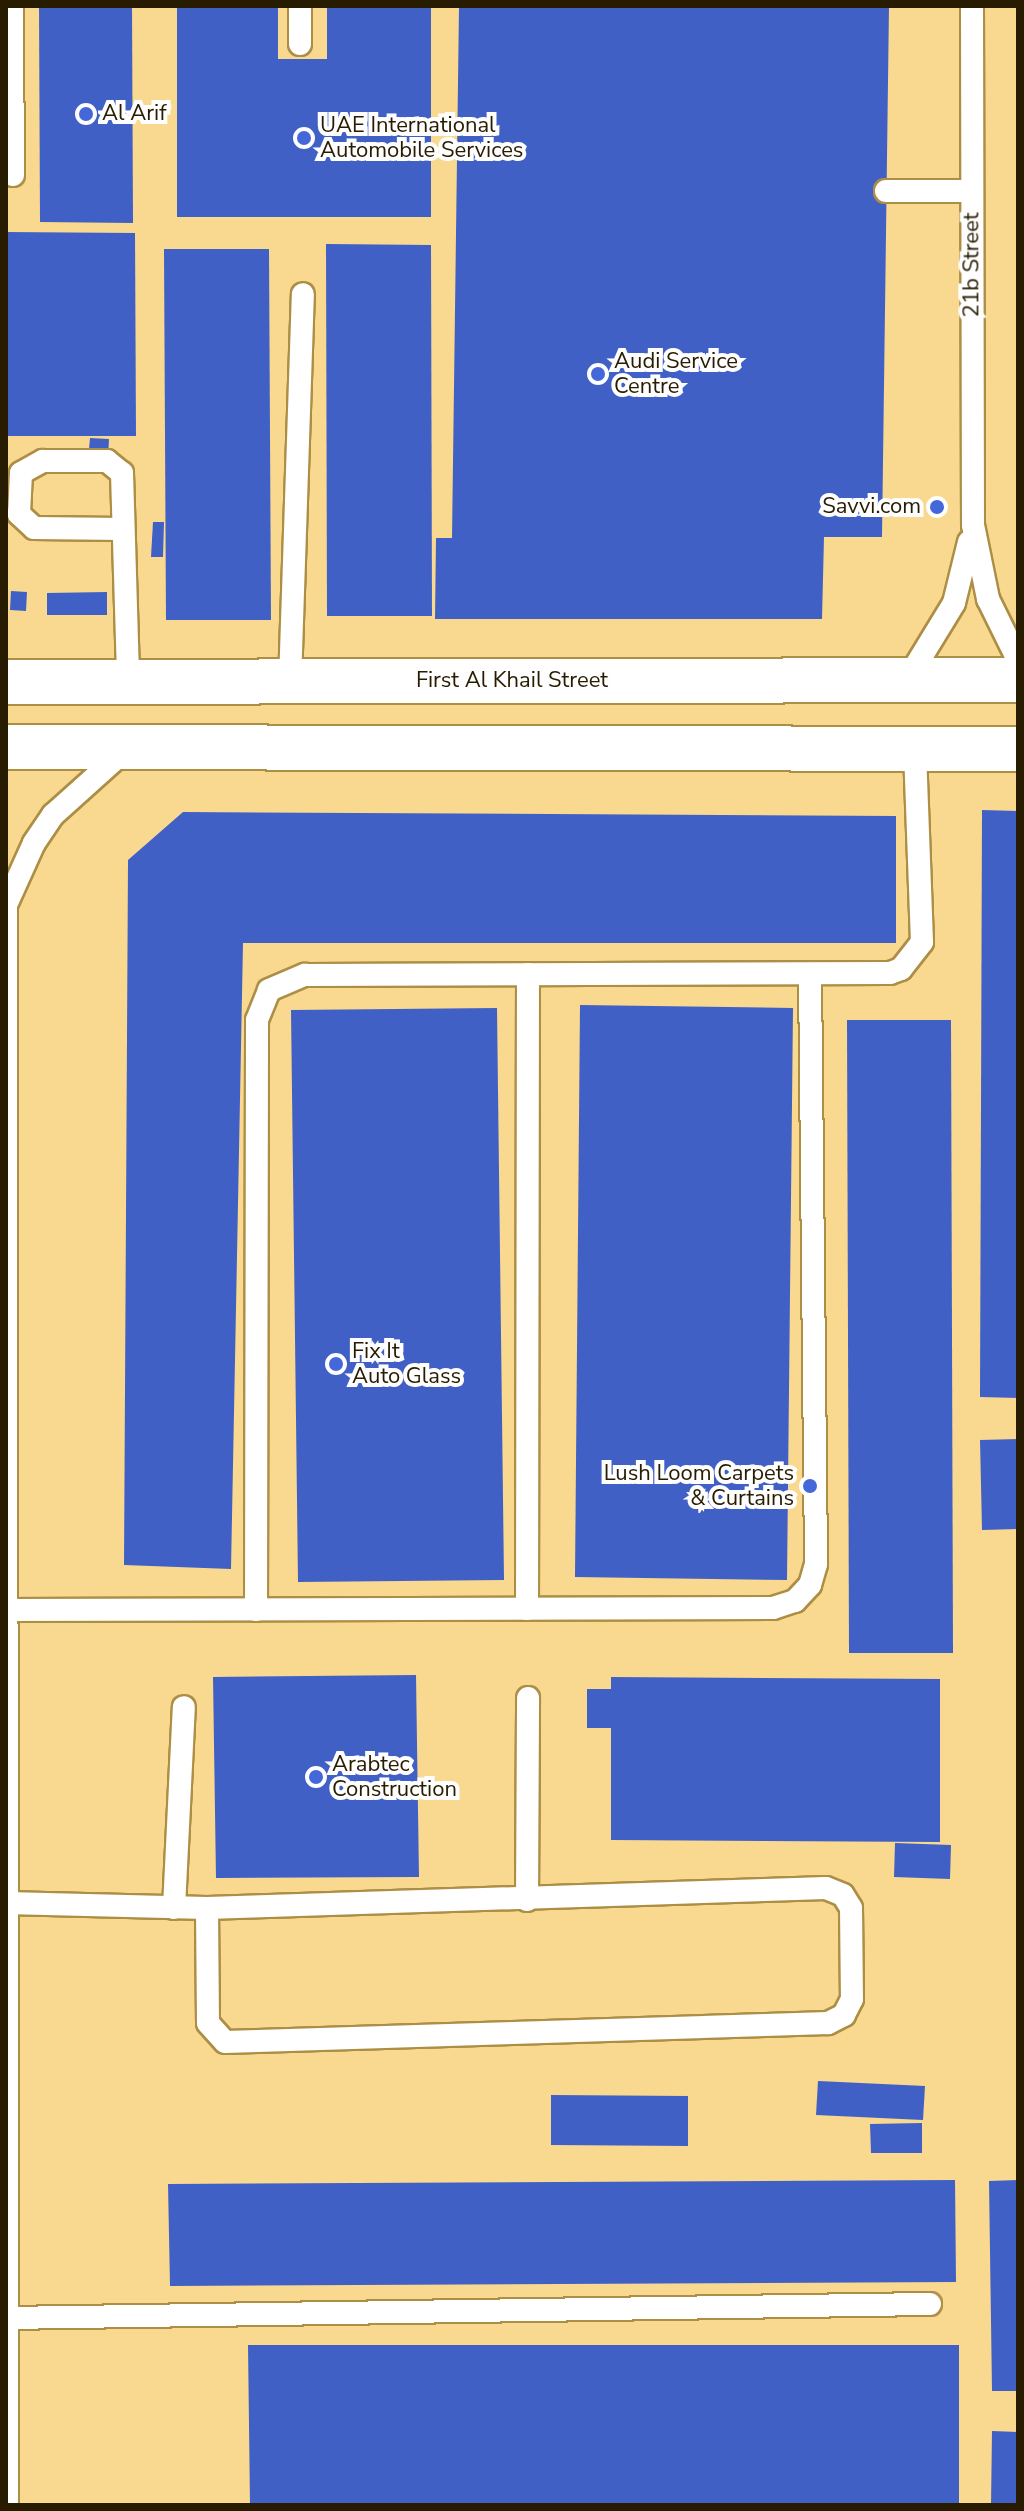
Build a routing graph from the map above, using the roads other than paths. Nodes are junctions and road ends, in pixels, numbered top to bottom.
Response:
1 (12, 6) edge
2 (300, 6) edge
3 (972, 6) edge
4 (300, 44) dead end
5 (13, 175) dead end
6 (886, 191) dead end
7 (972, 191) junction
8 (303, 294) dead end
9 (973, 525) junction
10 (123, 529) junction
11 (1018, 660) edge
12 (128, 679) junction
13 (907, 680) junction
14 (1018, 680) edge
15 (6, 682) edge
16 (290, 682) junction
17 (6, 747) edge
18 (129, 748) junction
19 (915, 749) junction
20 (1018, 749) edge
21 (6, 903) edge
22 (528, 974) junction
23 (810, 974) junction
24 (527, 1609) junction
25 (8, 1610) junction
26 (256, 1610) junction
27 (528, 1698) dead end
28 (184, 1707) dead end
29 (527, 1900) junction
30 (7, 1903) edge
31 (174, 1908) junction
32 (207, 1908) junction
33 (930, 2304) dead end
34 (6, 2318) edge
35 (7, 2505) edge

1 - 5 lane
2 - 4 lane
3 - 7 lane, 21b Street
6 - 7 lane
7 - 9 lane, 21b Street
8 - 16 lane
9 - 11 lane, 21b Street
9 - 13 lane, 21b Street
10 - 10 lane
10 - 12 lane
12 - 15 main road, First Al Khail Street
12 - 16 main road, First Al Khail Street
13 - 14 main road, First Al Khail Street
13 - 16 main road, First Al Khail Street
17 - 18 main road
18 - 19 main road
18 - 21 lane
19 - 20 main road
19 - 23 lane
21 - 25 lane
22 - 23 lane
22 - 24 lane
22 - 26 lane
23 - 24 lane
24 - 26 lane
25 - 26 lane
25 - 30 lane
27 - 29 lane
28 - 31 lane
29 - 32 lane
29 - 32 lane
30 - 31 lane
30 - 34 lane
31 - 32 lane
33 - 34 lane
34 - 35 lane

